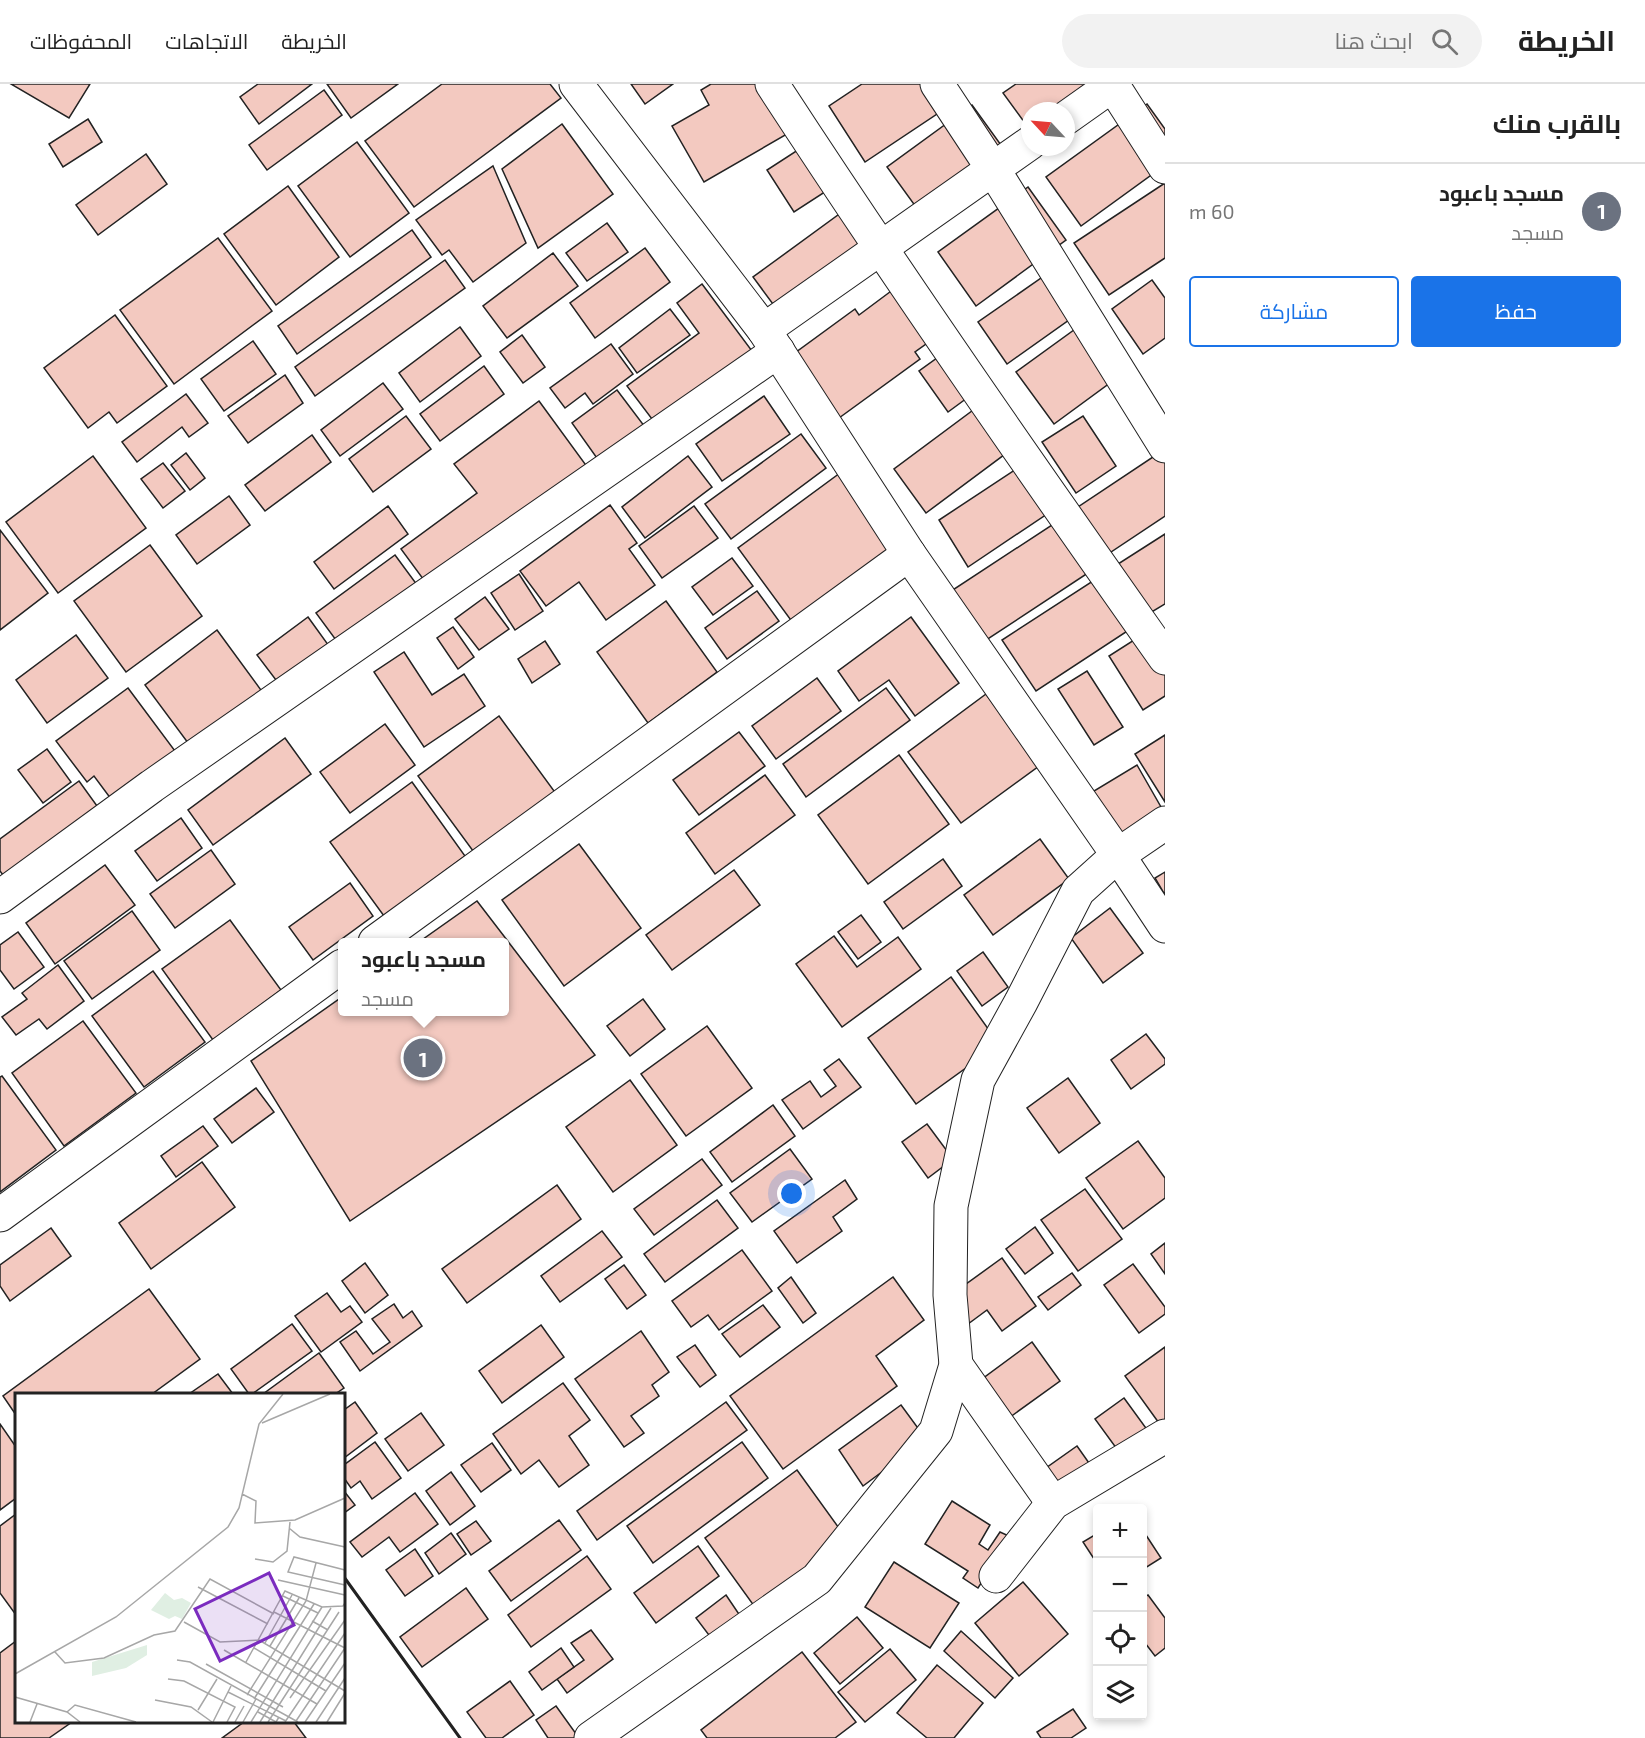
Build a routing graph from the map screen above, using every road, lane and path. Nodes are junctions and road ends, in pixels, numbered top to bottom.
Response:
1 (576, 84) edge
2 (772, 84) edge
3 (937, 84) edge
4 (1113, 84) edge
5 (1075, 111) edge
6 (1021, 149) edge
7 (1165, 167) edge
8 (993, 169) junction
9 (880, 249) junction
10 (771, 340) junction
11 (1165, 446) edge
12 (909, 554) junction
13 (1165, 658) edge
14 (1165, 823) edge
15 (1119, 855) junction
16 (0, 897) edge
17 (1165, 926) edge
18 (381, 938) edge
19 (338, 969) edge
20 (0, 1215) edge
21 (956, 1365) junction
22 (1165, 1436) edge
23 (1053, 1503) junction
24 (996, 1576) dead end
25 (591, 1738) edge

1 - 10 street
2 - 9 street
3 - 8 street
4 - 5 street
4 - 7 street
6 - 8 street
8 - 9 street
8 - 11 street
9 - 10 street
9 - 13 street
10 - 12 street
10 - 16 street
12 - 15 street
12 - 18 street
14 - 15 street
15 - 17 street
15 - 21 street
19 - 20 street
21 - 23 street
21 - 25 street
22 - 23 street
23 - 24 street

